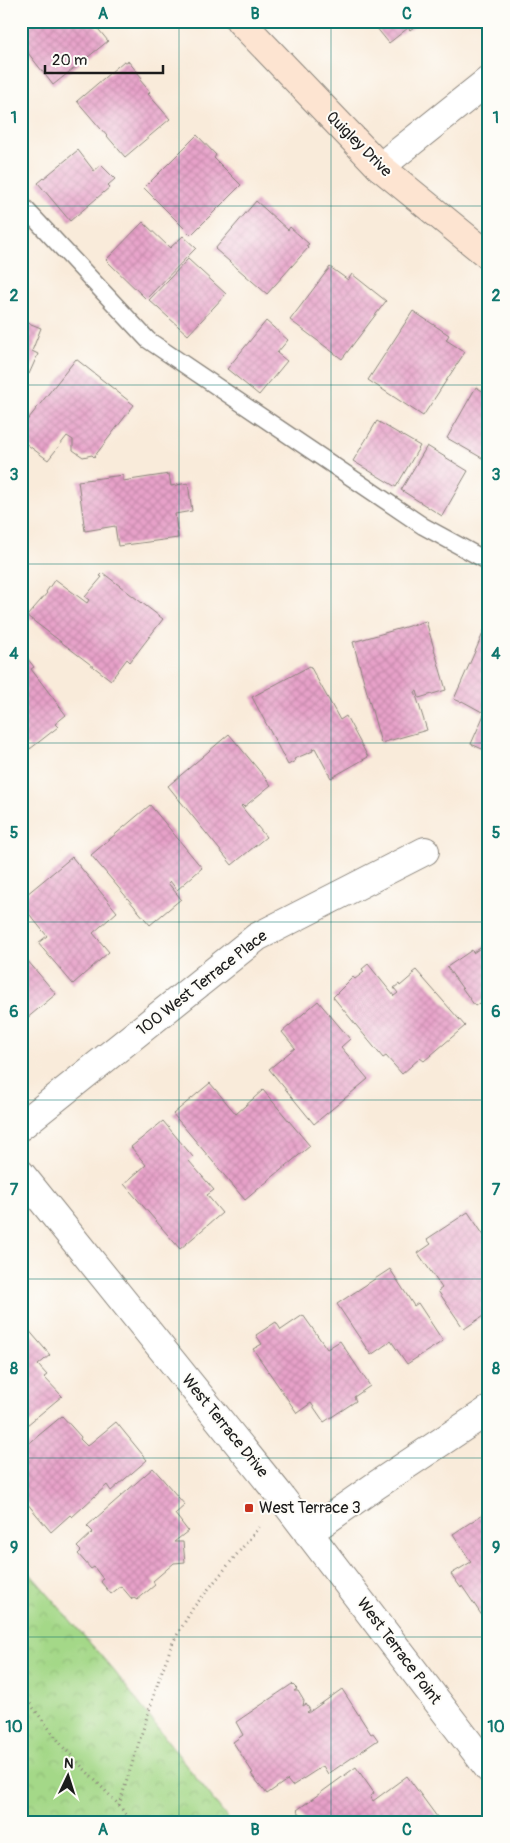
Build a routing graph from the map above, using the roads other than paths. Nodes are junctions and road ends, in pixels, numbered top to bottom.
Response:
1 (240, 21) edge
2 (489, 80) edge
3 (380, 167) junction
4 (21, 204) edge
5 (489, 256) edge
6 (489, 562) edge
7 (425, 852) dead end
8 (21, 1126) edge
9 (21, 1174) edge
10 (489, 1410) edge
11 (308, 1532) junction
12 (489, 1769) edge

1 - 3 street, Quigley Drive
2 - 3 street
3 - 5 street, Quigley Drive
4 - 6 lane
7 - 8 street, 100 West Terrace Place
9 - 11 street, West Terrace Drive
10 - 11 street
11 - 12 street, West Terrace Point

